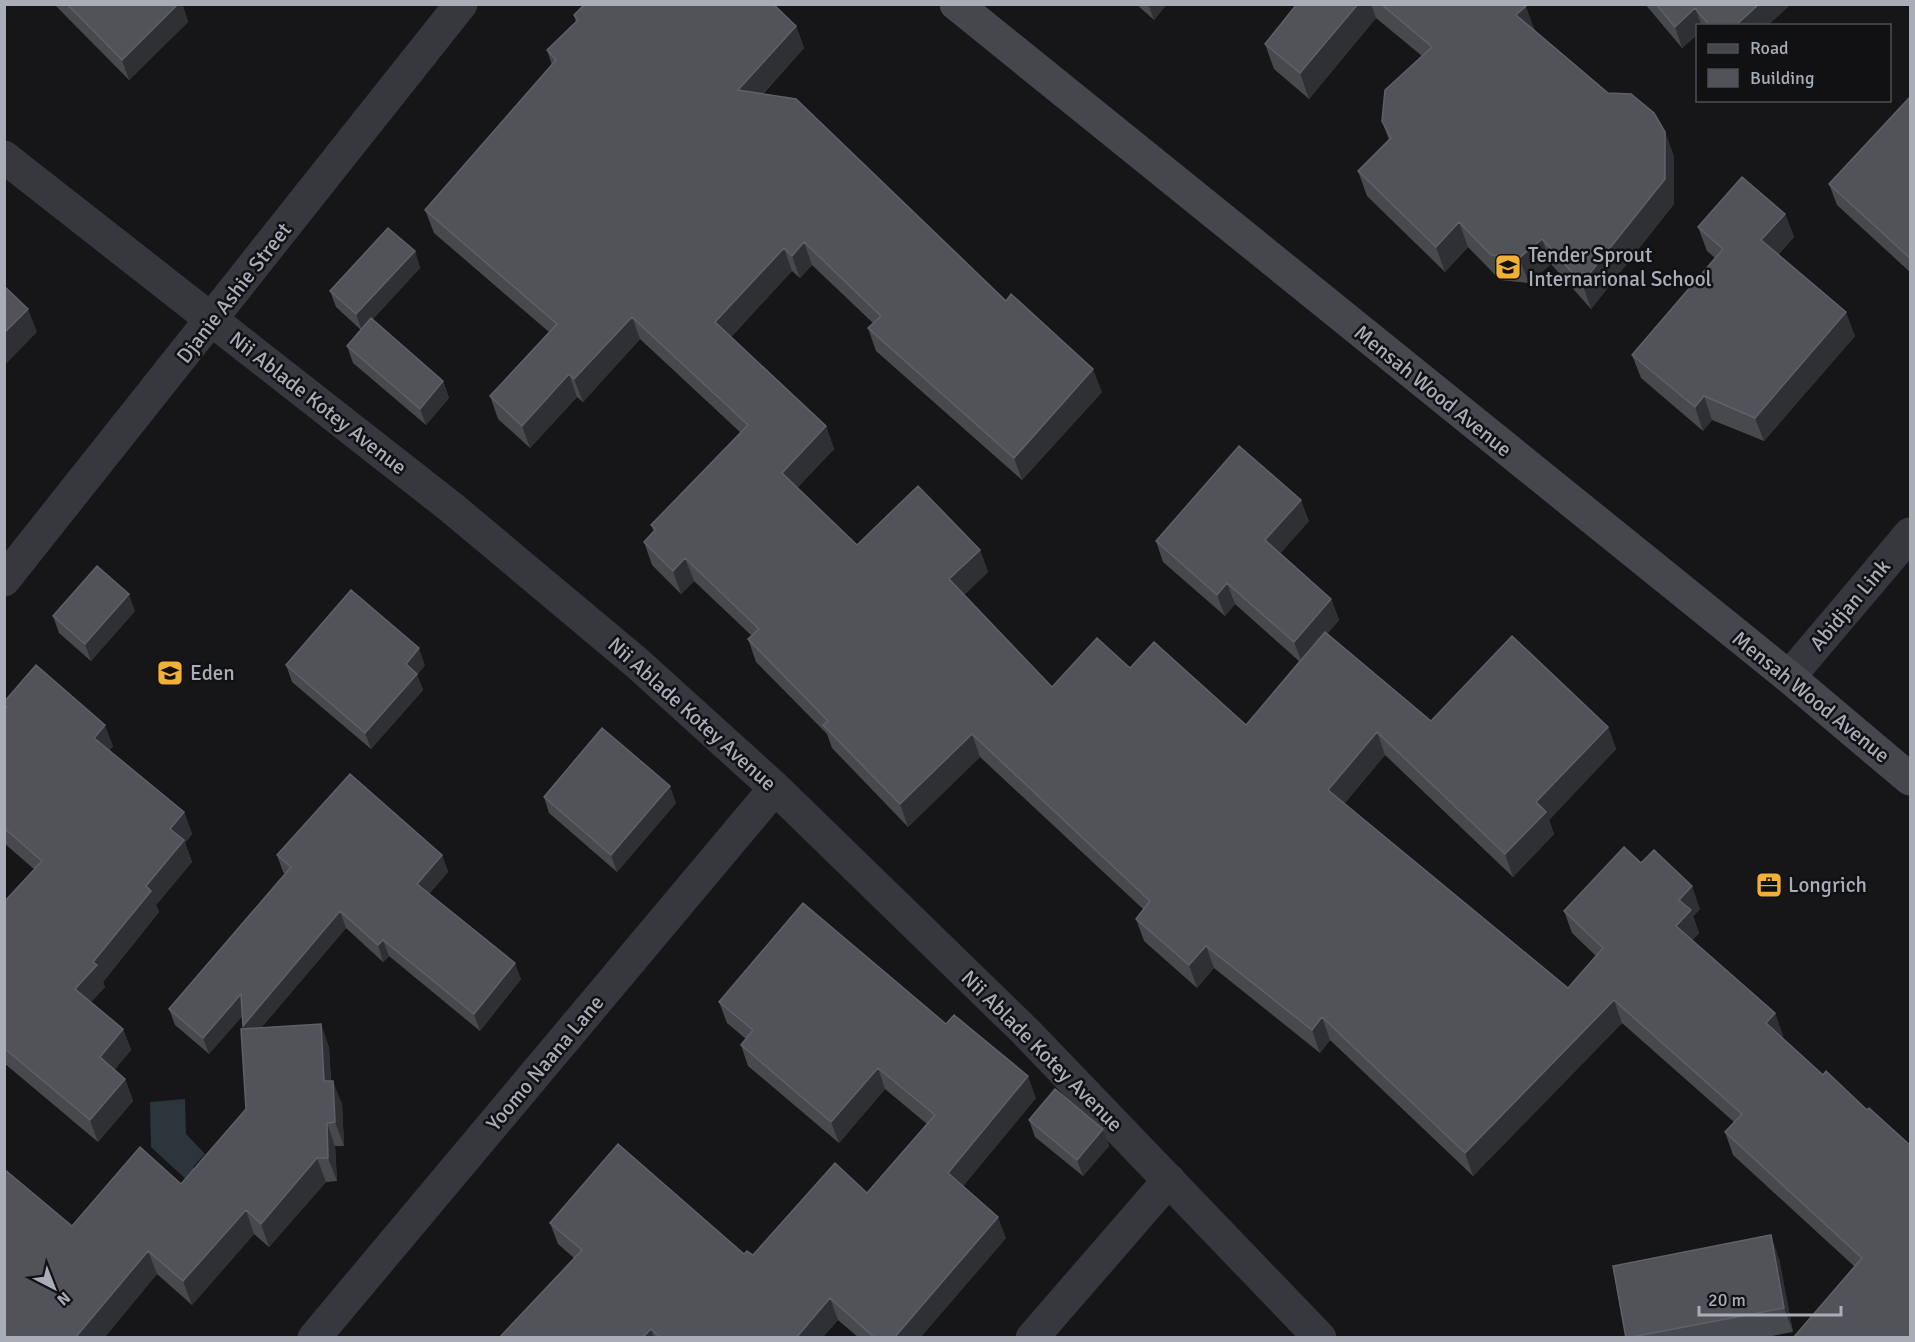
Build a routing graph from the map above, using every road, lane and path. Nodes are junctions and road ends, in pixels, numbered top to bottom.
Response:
1 (461, 4) edge
2 (956, 4) edge
3 (4, 157) edge
4 (213, 320) junction
5 (1911, 534) edge
6 (4, 580) edge
7 (1789, 677) junction
8 (1911, 778) edge
9 (775, 788) junction
10 (1169, 1180) junction
11 (314, 1338) edge
12 (1032, 1338) edge
13 (1320, 1338) edge

1 - 4 street, Djanie Ashie Street
2 - 7 street, Mensah Wood Avenue
3 - 4 street, Nii Ablade Kotey Avenue
4 - 6 street, Djanie Ashie Street
4 - 9 street, Nii Ablade Kotey Avenue
5 - 7 street, Abidjan Link
7 - 8 street, Mensah Wood Avenue
9 - 10 street, Nii Ablade Kotey Avenue
9 - 11 street, Yoomo Naana Lane
10 - 12 street
10 - 13 street, Nii Ablade Kotey Avenue

